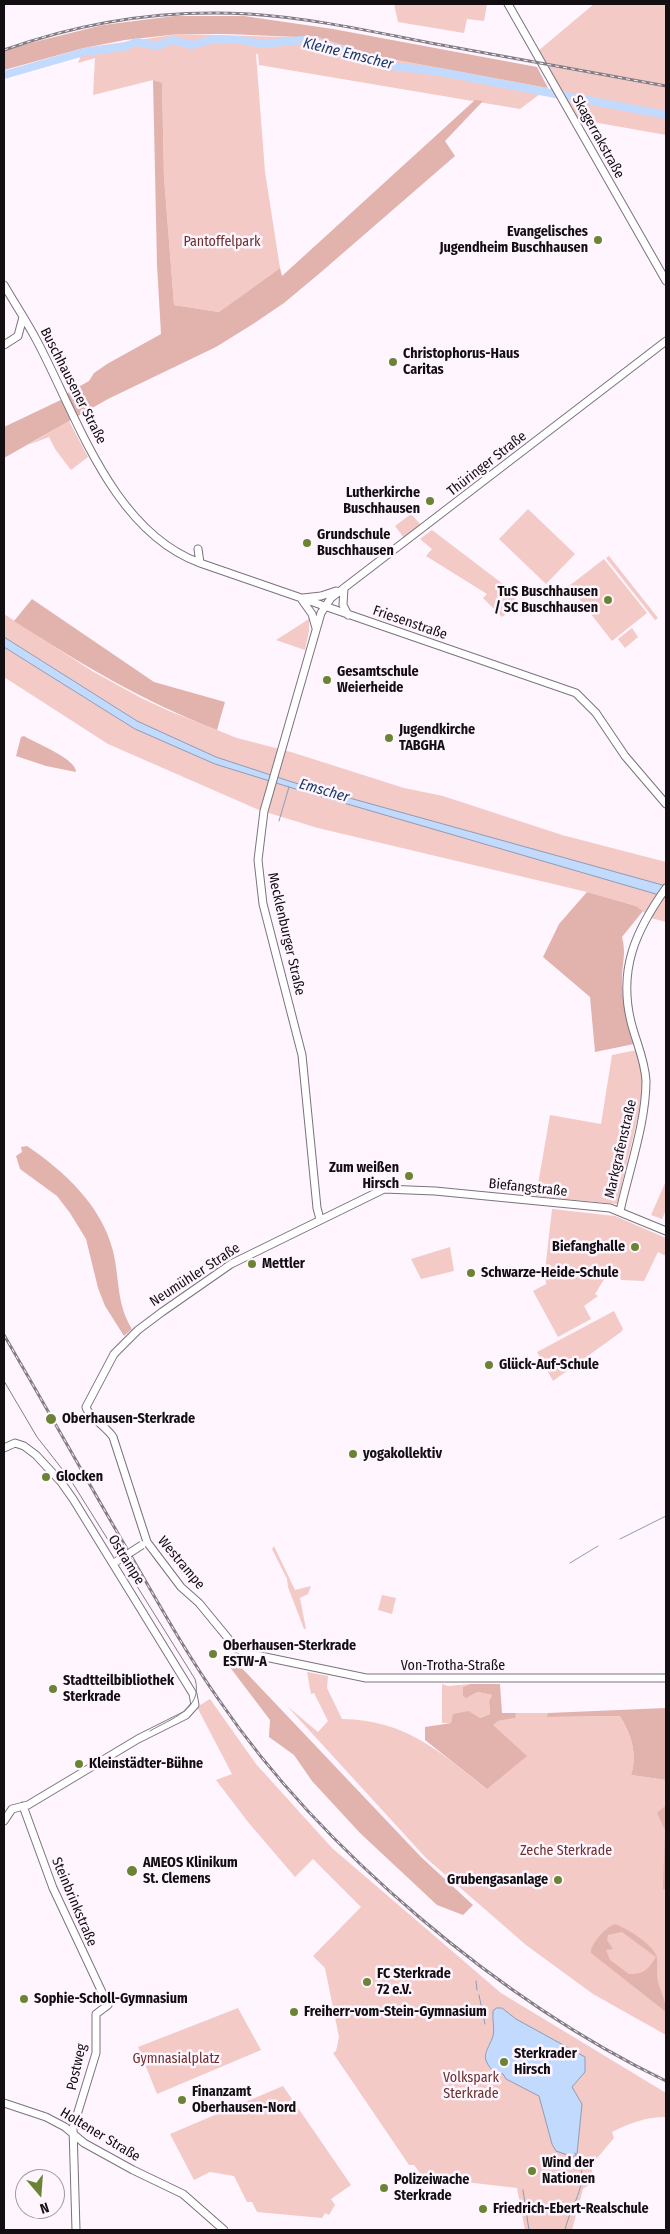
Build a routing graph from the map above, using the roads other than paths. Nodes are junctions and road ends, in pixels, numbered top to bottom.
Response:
1 (508, 4) edge
2 (666, 282) edge
3 (4, 285) edge
4 (23, 316) junction
5 (666, 341) edge
6 (4, 345) edge
7 (120, 498) joint
8 (198, 549) dead end
9 (200, 563) junction
10 (344, 588) junction
11 (300, 598) junction
12 (324, 607) junction
13 (348, 615) junction
14 (316, 629) junction
15 (666, 804) edge
16 (666, 888) edge
17 (384, 1189) joint
18 (620, 1211) junction
19 (320, 1220) junction
20 (666, 1231) edge
21 (87, 1411) joint
22 (5, 1447) edge
23 (145, 1544) junction
24 (115, 1562) junction
25 (242, 1652) joint
26 (666, 1678) edge
27 (23, 1806) junction
28 (4, 1821) edge
29 (108, 2005) joint
30 (4, 2103) edge
31 (74, 2136) junction
32 (76, 2230) edge
33 (224, 2230) edge

1 - 2 main road, Skagerrakstraße
3 - 4 main road, Buschhausener Straße
4 - 6 main road
4 - 7 main road, Buschhausener Straße
5 - 10 main road, Thüringer Straße
7 - 9 main road, Friesenstraße
8 - 9 main road
9 - 11 main road, Friesenstraße
10 - 11 main road
10 - 12 main road, Thüringer Straße
10 - 13 main road
11 - 12 main road, Friesenstraße
11 - 14 main road
12 - 13 main road, Friesenstraße
12 - 14 main road, Mecklenburger Straße
13 - 15 main road, Friesenstraße
14 - 19 main road, Mecklenburger Straße
16 - 18 main road, Markgrafenstraße
17 - 18 main road, Biefangstraße
17 - 19 main road, Neumühler Straße
18 - 20 main road, Biefangstraße
19 - 21 main road, Neumühler Straße
21 - 23 main road, Westrampe
22 - 24 main road, Ostrampe
23 - 24 main road, bridge
23 - 25 main road, Westrampe
24 - 27 main road, Ostrampe
25 - 26 main road, Von-Trotha-Straße
27 - 28 main road
27 - 29 main road, Steinbrinkstraße
29 - 31 main road, Postweg
30 - 31 main road, Holtener Straße
31 - 32 main road, Postweg
31 - 33 main road, Holtener Straße

